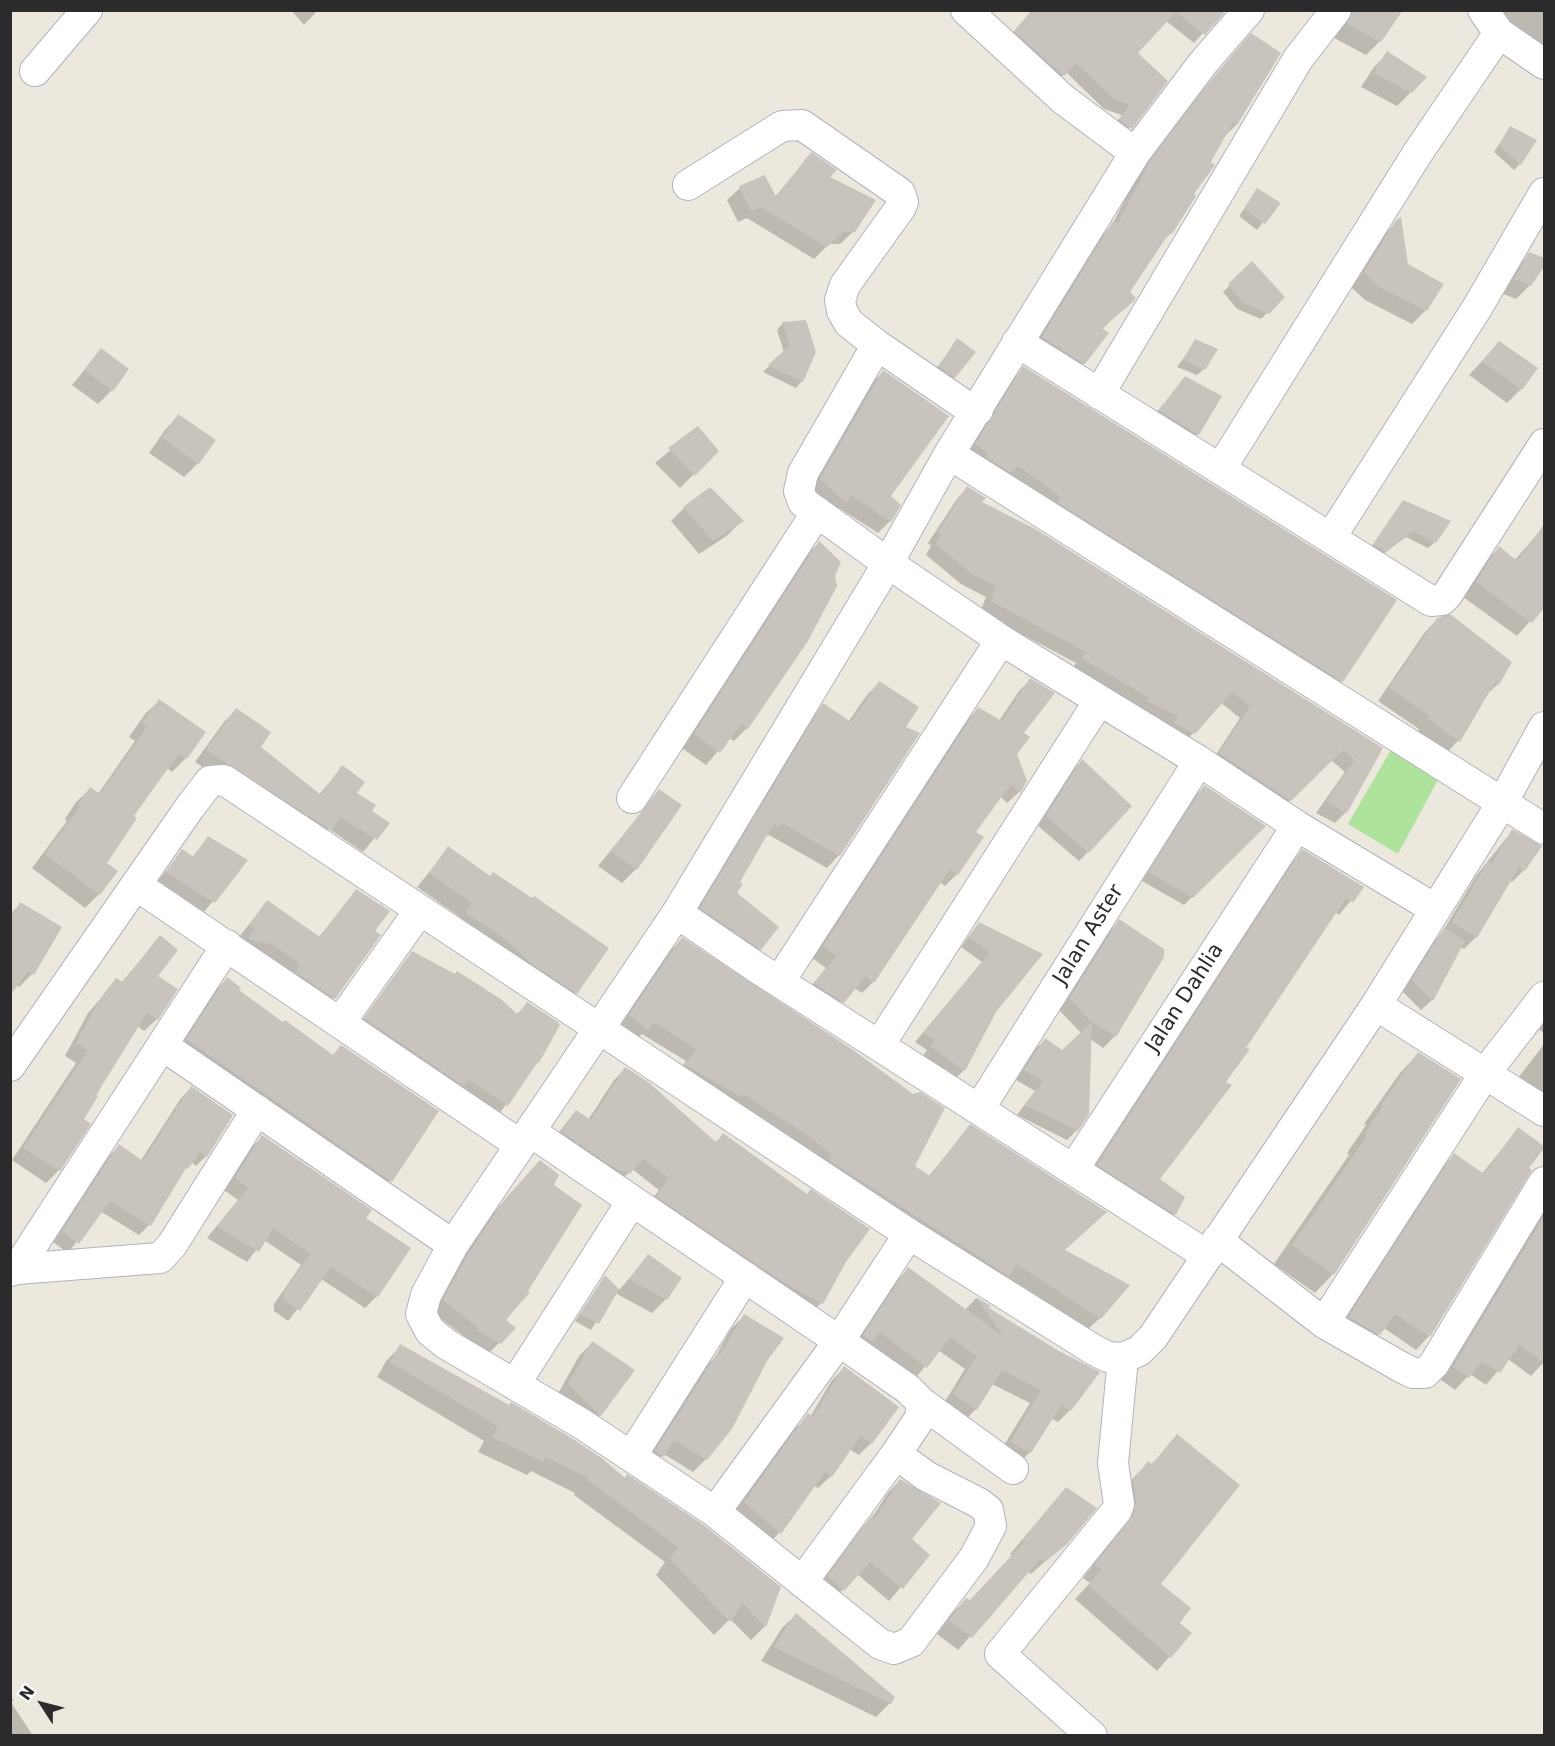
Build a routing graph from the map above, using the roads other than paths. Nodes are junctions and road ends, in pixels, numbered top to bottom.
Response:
1 (87, 10) edge
2 (966, 10) edge
3 (1249, 10) edge
4 (1336, 10) edge
5 (1491, 22) edge
6 (1545, 64) edge
7 (35, 71) dead end
8 (1135, 153) junction
9 (688, 185) dead end
10 (1545, 193) edge
11 (1017, 342) junction
12 (877, 345) junction
13 (1098, 394) junction
14 (978, 410) junction
15 (1545, 444) edge
16 (949, 454) junction
17 (1221, 468) junction
18 (817, 512) junction
19 (1330, 537) junction
20 (888, 563) junction
21 (1001, 640) junction
22 (1099, 701) junction
23 (1545, 727) edge
24 (1199, 761) junction
25 (632, 798) dead end
26 (1502, 803) junction
27 (1296, 826) junction
28 (1545, 829) edge
29 (136, 885) junction
30 (1435, 909) junction
31 (420, 910) junction
32 (677, 913) junction
33 (226, 945) junction
34 (779, 982) junction
35 (1545, 997) edge
36 (1376, 1005) junction
37 (341, 1021) junction
38 (597, 1029) junction
39 (880, 1044) junction
40 (162, 1045) junction
41 (10, 1066) edge
42 (1486, 1072) junction
43 (979, 1109) junction
44 (256, 1110) junction
45 (1545, 1111) edge
46 (526, 1138) junction
47 (1073, 1170) junction
48 (1545, 1182) edge
49 (632, 1201) junction
50 (909, 1234) junction
51 (453, 1245) junction
52 (1213, 1249) junction
53 (14, 1270) edge
54 (745, 1277) junction
55 (1324, 1323) junction
56 (839, 1341) junction
57 (1123, 1358) junction
58 (515, 1384) junction
59 (922, 1403) junction
60 (896, 1454) junction
61 (632, 1455) junction
62 (1013, 1469) dead end
63 (715, 1512) junction
64 (802, 1581) junction
65 (1092, 1736) edge

1 - 7 street
2 - 8 street
3 - 8 street
4 - 13 street
5 - 6 street
5 - 17 street
8 - 11 street
9 - 12 street
10 - 19 street
11 - 13 street
11 - 14 street
12 - 14 street
12 - 18 street
13 - 17 street
14 - 16 street
15 - 19 street
16 - 20 street
16 - 26 street
17 - 19 street
18 - 20 street
18 - 25 street
20 - 21 street
20 - 32 street
21 - 22 street
21 - 34 street
22 - 24 street
22 - 39 street
23 - 26 street
24 - 27 street
24 - 43 street, Jalan Aster
26 - 28 street
26 - 30 street
27 - 30 street
27 - 47 street, Jalan Dahlia
29 - 31 street
29 - 33 street
29 - 41 street
30 - 36 street
31 - 37 street
31 - 38 street
32 - 34 street
32 - 38 street
33 - 37 street
33 - 40 street
34 - 39 street
35 - 42 street
36 - 42 street
36 - 52 street
37 - 46 street
38 - 46 street
38 - 50 street
39 - 43 street
40 - 44 street
40 - 53 street
42 - 45 street
42 - 55 street
43 - 47 street
44 - 51 street
44 - 53 street
46 - 49 street
46 - 51 street
47 - 52 street
48 - 55 street
49 - 54 street
49 - 58 street
50 - 56 street
50 - 57 street
51 - 58 street
52 - 55 street
52 - 57 street
54 - 56 street
54 - 61 street
56 - 59 street
56 - 63 street
57 - 65 street
58 - 61 street
59 - 60 street
59 - 62 street
60 - 64 street
60 - 64 street
61 - 63 street
63 - 64 street

